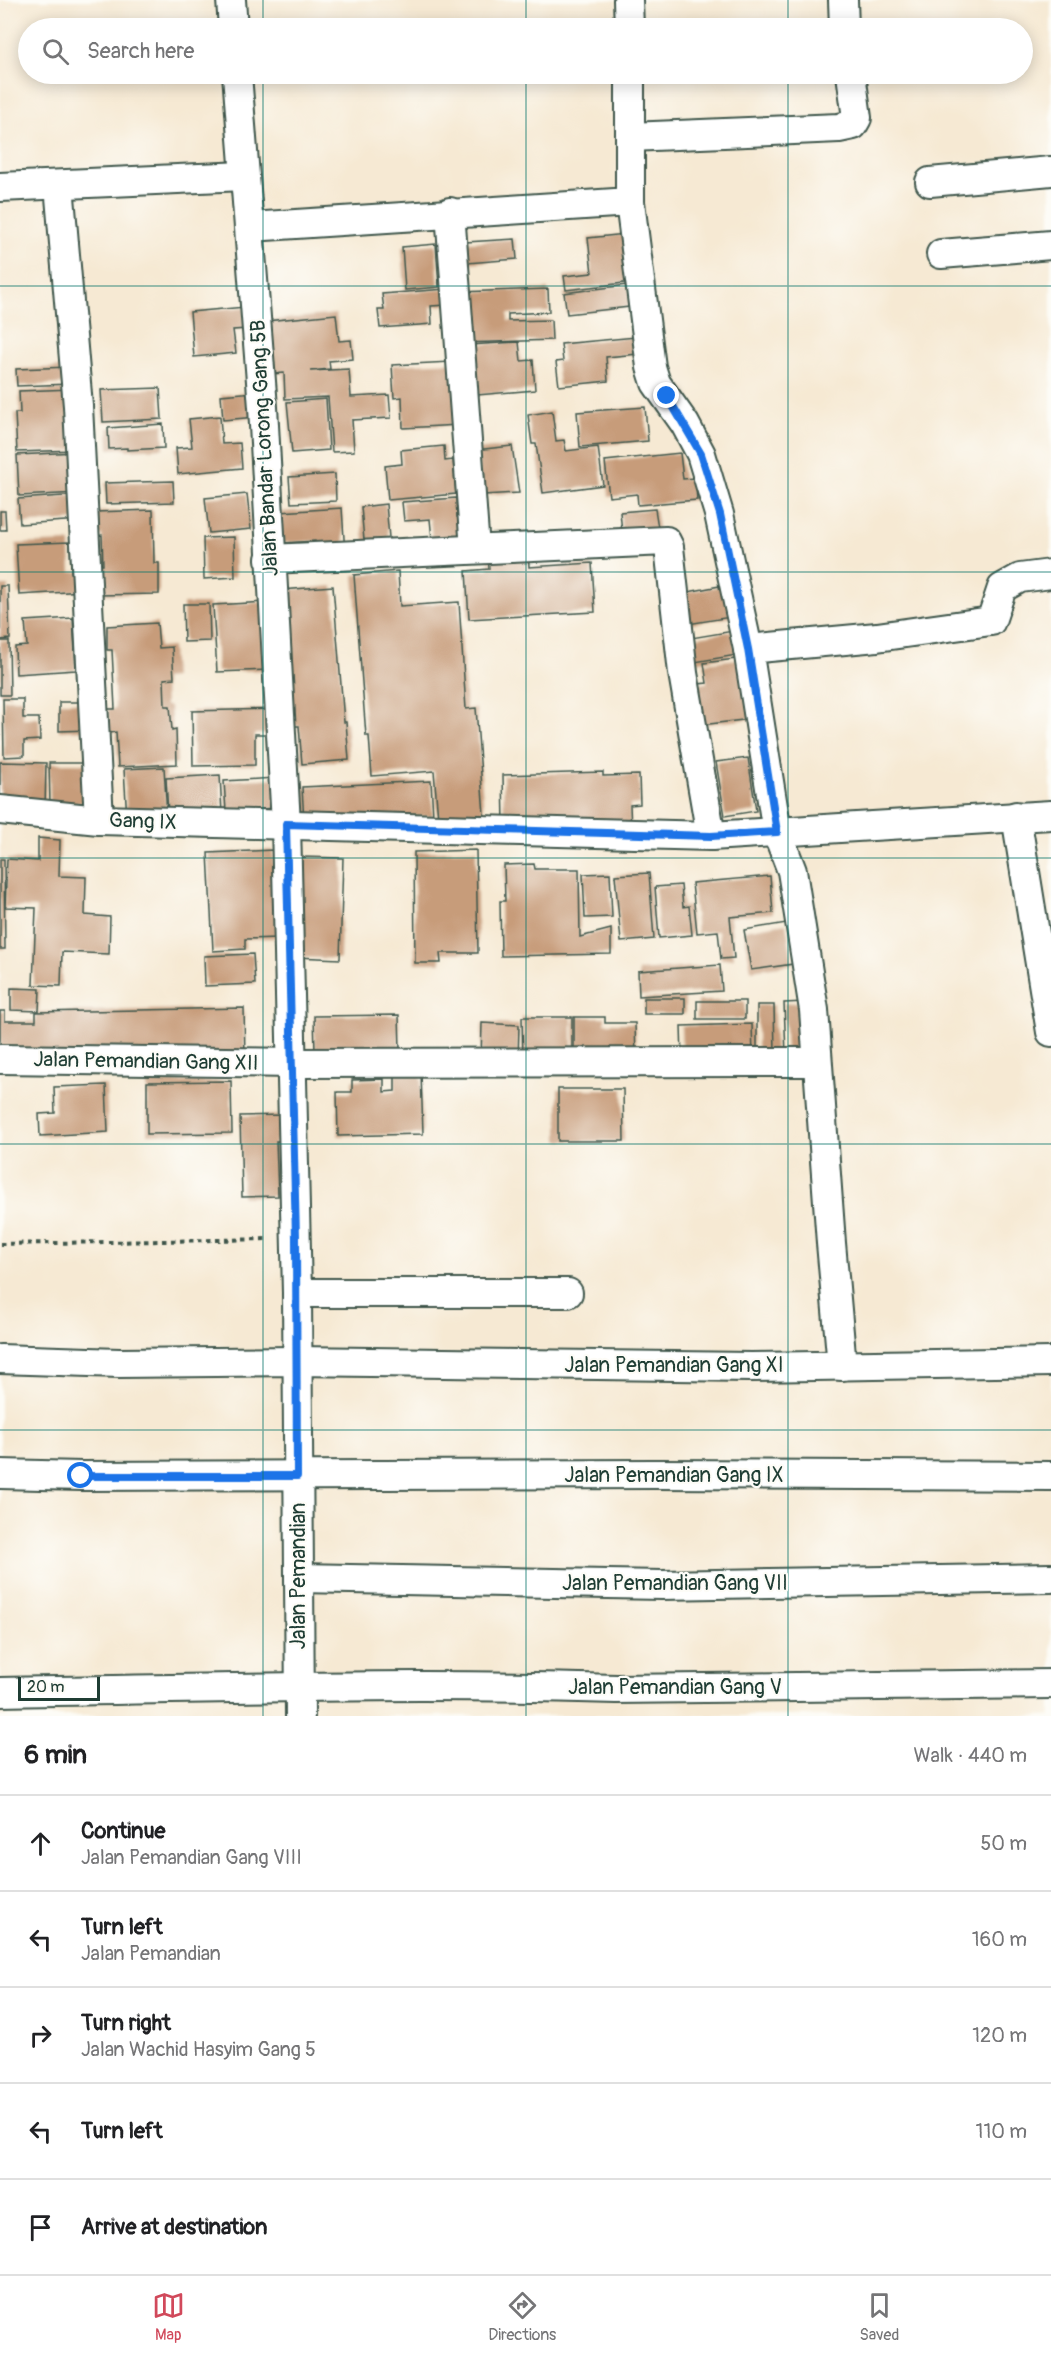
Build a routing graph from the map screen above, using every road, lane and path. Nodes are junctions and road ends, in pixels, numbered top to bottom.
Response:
1 (231, 0) edge
2 (628, 0) edge
3 (843, 0) edge
4 (232, 18) edge
5 (629, 18) edge
6 (844, 18) edge
7 (238, 84) edge
8 (630, 84) edge
9 (852, 84) edge
10 (630, 137) junction
11 (1051, 171) edge
12 (244, 176) junction
13 (930, 182) dead end
14 (59, 185) junction
15 (0, 187) edge
16 (630, 202) junction
17 (450, 212) junction
18 (250, 226) junction
19 (1051, 245) edge
20 (941, 254) dead end
21 (475, 549) junction
22 (270, 559) junction
23 (1051, 574) edge
24 (748, 649) junction
25 (0, 810) edge
26 (1051, 815) edge
27 (1016, 816) junction
28 (99, 820) junction
29 (286, 824) junction
30 (777, 832) junction
31 (711, 836) junction
32 (1051, 1032) edge
33 (0, 1059) edge
34 (816, 1062) junction
35 (292, 1063) junction
36 (296, 1238) junction
37 (0, 1244) edge
38 (297, 1293) junction
39 (568, 1293) dead end
40 (0, 1359) edge
41 (297, 1361) junction
42 (1051, 1362) edge
43 (842, 1366) junction
44 (0, 1474) edge
45 (297, 1476) junction
46 (1051, 1476) edge
47 (299, 1578) junction
48 (1051, 1578) edge
49 (1051, 1684) edge
50 (299, 1687) junction
51 (0, 1692) edge
52 (300, 1716) edge

1 - 4 street
2 - 5 street
3 - 6 street
7 - 12 street, Jalan Bandar Lorong Gang 5B
8 - 10 street
9 - 10 street
10 - 16 street
11 - 13 street
12 - 14 street
12 - 18 street, Jalan Bandar Lorong Gang 5B
14 - 15 street
14 - 28 street
16 - 17 street
16 - 24 street
17 - 18 street
17 - 21 street
18 - 22 street, Jalan Bandar Lorong Gang 5B
19 - 20 street
21 - 22 street
21 - 31 street
22 - 29 street, Jalan Bandar Lorong Gang 5B
23 - 24 street
24 - 30 street
25 - 28 street, Gang IX
26 - 27 street, Gang IX
27 - 30 street, Gang IX
27 - 32 street
28 - 29 street, Gang IX
29 - 31 street, Gang IX
29 - 35 street, Jalan Pemandian
30 - 31 street, Gang IX
30 - 34 street
33 - 35 street, Jalan Pemandian Gang XII
34 - 35 street, Jalan Pemandian Gang XII
34 - 43 street
35 - 36 street, Jalan Pemandian
36 - 37 path
36 - 38 street, Jalan Pemandian
38 - 39 street
38 - 41 street, Jalan Pemandian
40 - 41 street, Jalan Pemandian Gang XI
41 - 43 street, Jalan Pemandian Gang XI
41 - 45 street, Jalan Pemandian
42 - 43 street, Jalan Pemandian Gang XI
44 - 45 street, Jalan Pemandian Gang IX
45 - 46 street, Jalan Pemandian Gang IX
45 - 47 street, Jalan Pemandian
47 - 48 street, Jalan Pemandian Gang VII
47 - 50 street, Jalan Pemandian
49 - 50 street, Jalan Pemandian Gang V
50 - 51 street, Jalan Pemandian Gang V
50 - 52 street, Jalan Pemandian

